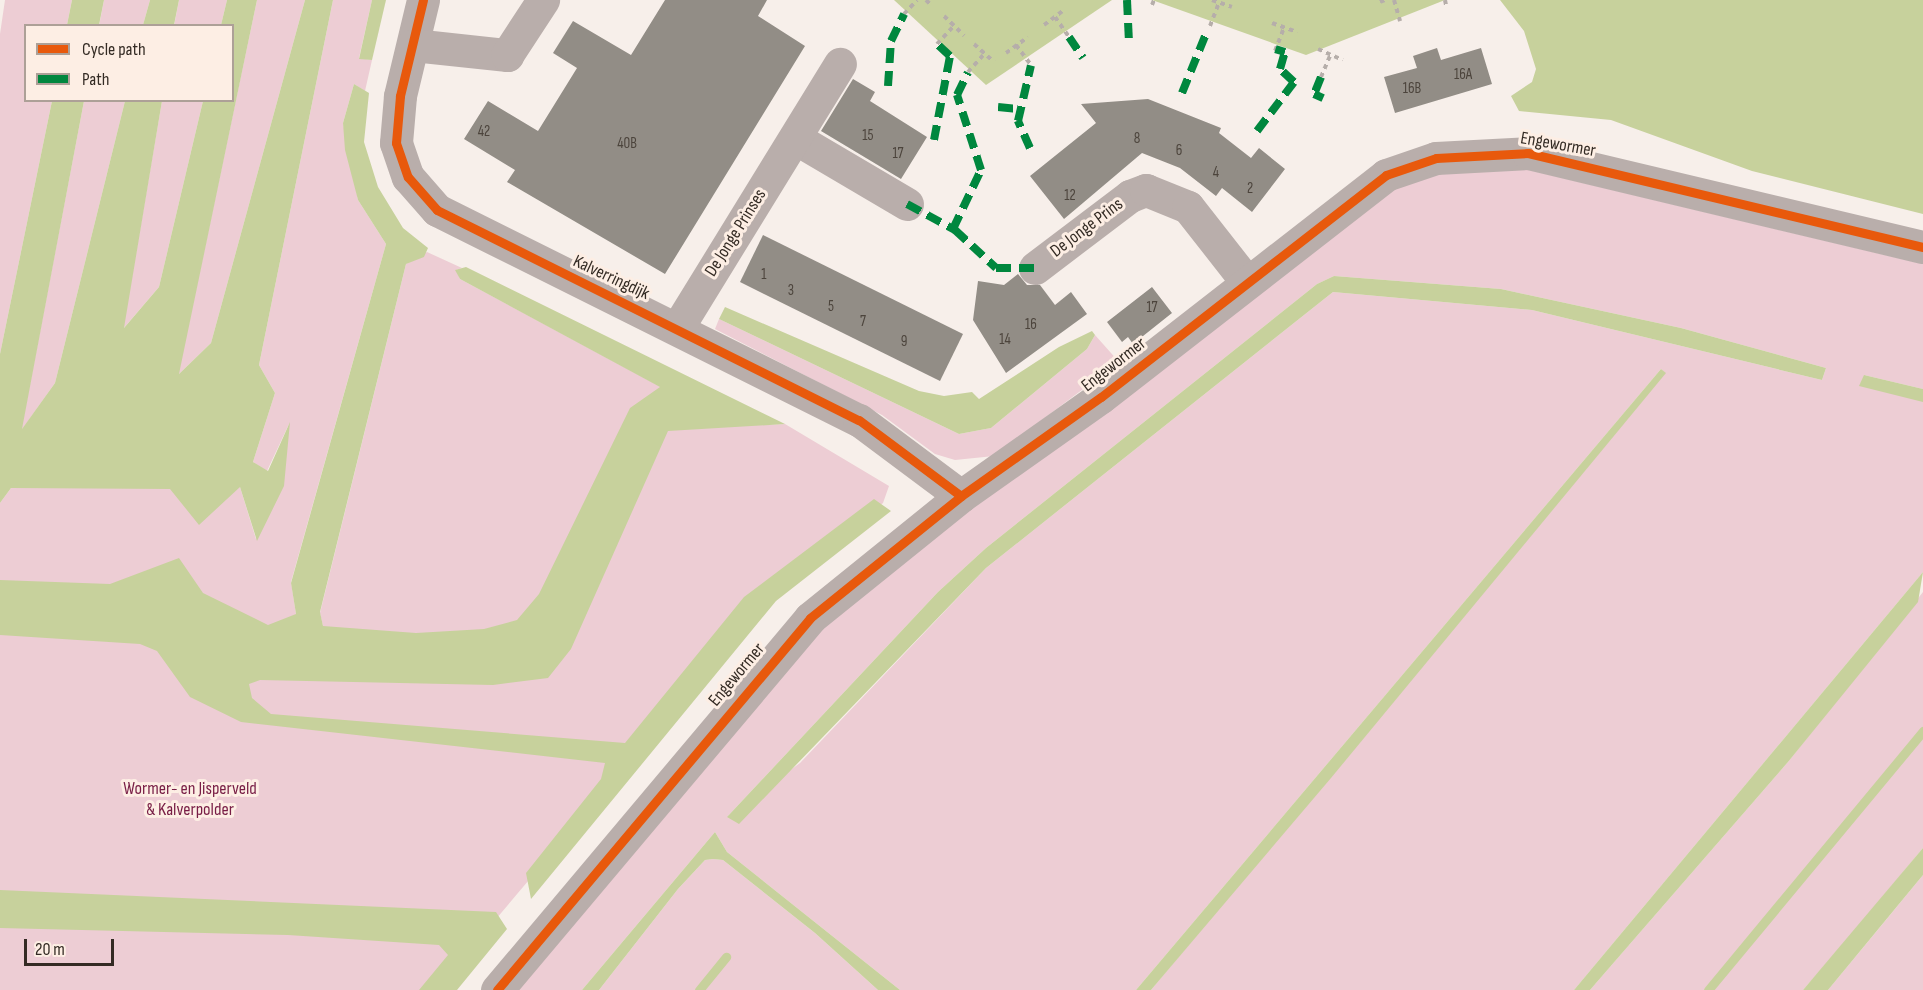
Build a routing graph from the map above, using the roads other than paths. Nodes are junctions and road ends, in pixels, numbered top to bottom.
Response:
1 (423, 0) edge
2 (543, 0) edge
3 (412, 45) junction
4 (840, 64) dead end
5 (795, 138) junction
6 (908, 204) dead end
7 (1923, 247) edge
8 (1035, 268) dead end
9 (1246, 281) junction
10 (678, 327) junction
11 (961, 496) junction
12 (497, 990) edge

1 - 3 street, Kalverringdijk
2 - 3 street
3 - 10 street, Kalverringdijk
4 - 5 street, De Jonge Prinses
5 - 6 street
5 - 10 street, De Jonge Prinses
7 - 9 street, Engewormer
8 - 9 street, De Jonge Prins
9 - 11 street, Engewormer
10 - 11 street, Kalverringdijk
11 - 12 street, Engewormer

